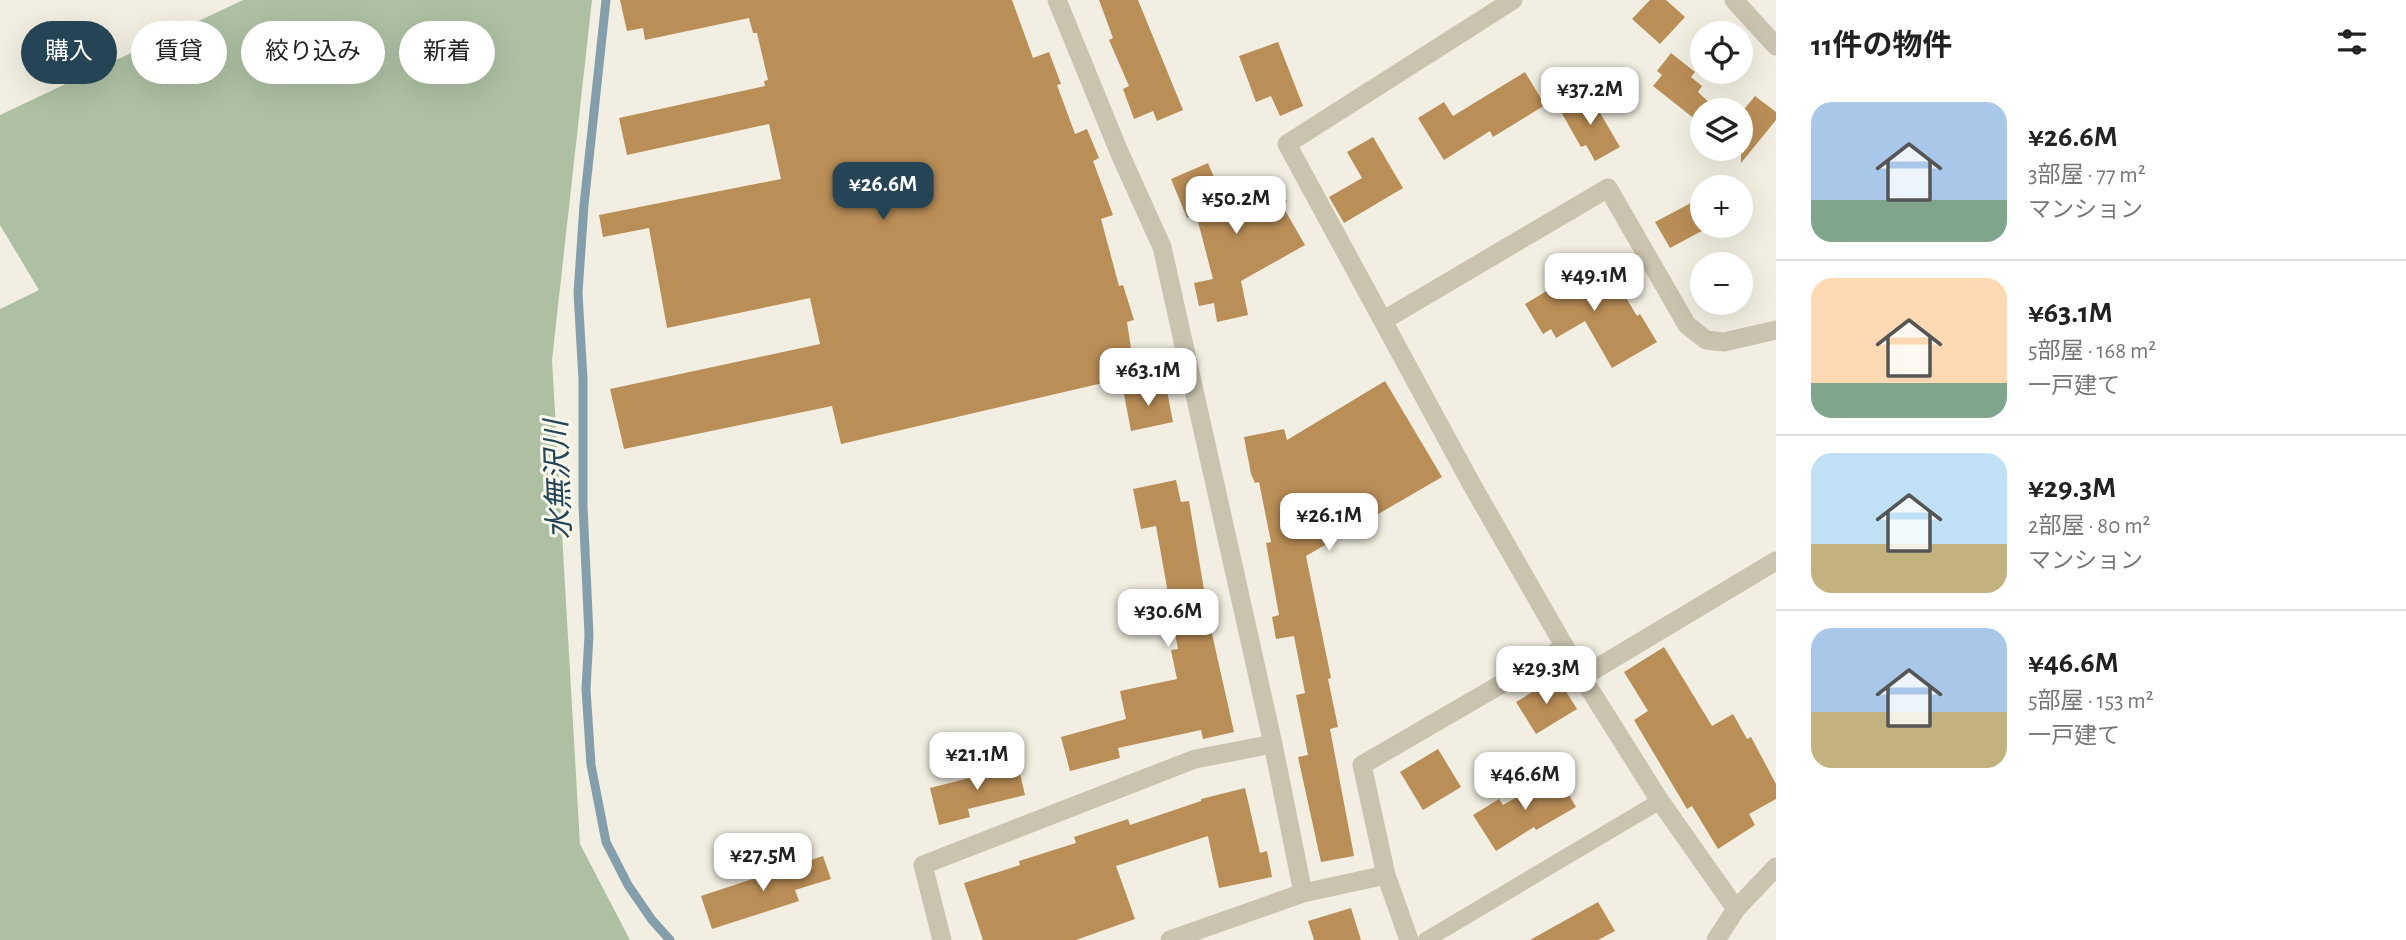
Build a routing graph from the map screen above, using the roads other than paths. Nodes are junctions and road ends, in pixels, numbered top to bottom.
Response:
1 (1057, 0) edge
2 (1513, 0) edge
3 (1734, 0) edge
4 (1776, 46) edge
5 (1384, 320) junction
6 (1776, 330) edge
7 (1776, 561) edge
8 (1565, 647) junction
9 (1583, 677) junction
10 (1273, 744) junction
11 (1660, 801) junction
12 (1776, 867) edge
13 (1386, 875) junction
14 (1303, 893) junction
15 (1736, 909) junction
16 (942, 940) edge
17 (1170, 940) edge
18 (1409, 940) edge
19 (1426, 940) edge
20 (1716, 940) edge

1 - 10 street
2 - 5 street
3 - 4 street
5 - 6 street
5 - 8 street
7 - 9 street
8 - 9 street
8 - 13 street
9 - 11 street
10 - 14 street
10 - 16 street
11 - 15 street
11 - 19 lane
12 - 15 street
13 - 14 street
13 - 18 street
14 - 17 street
15 - 20 street

